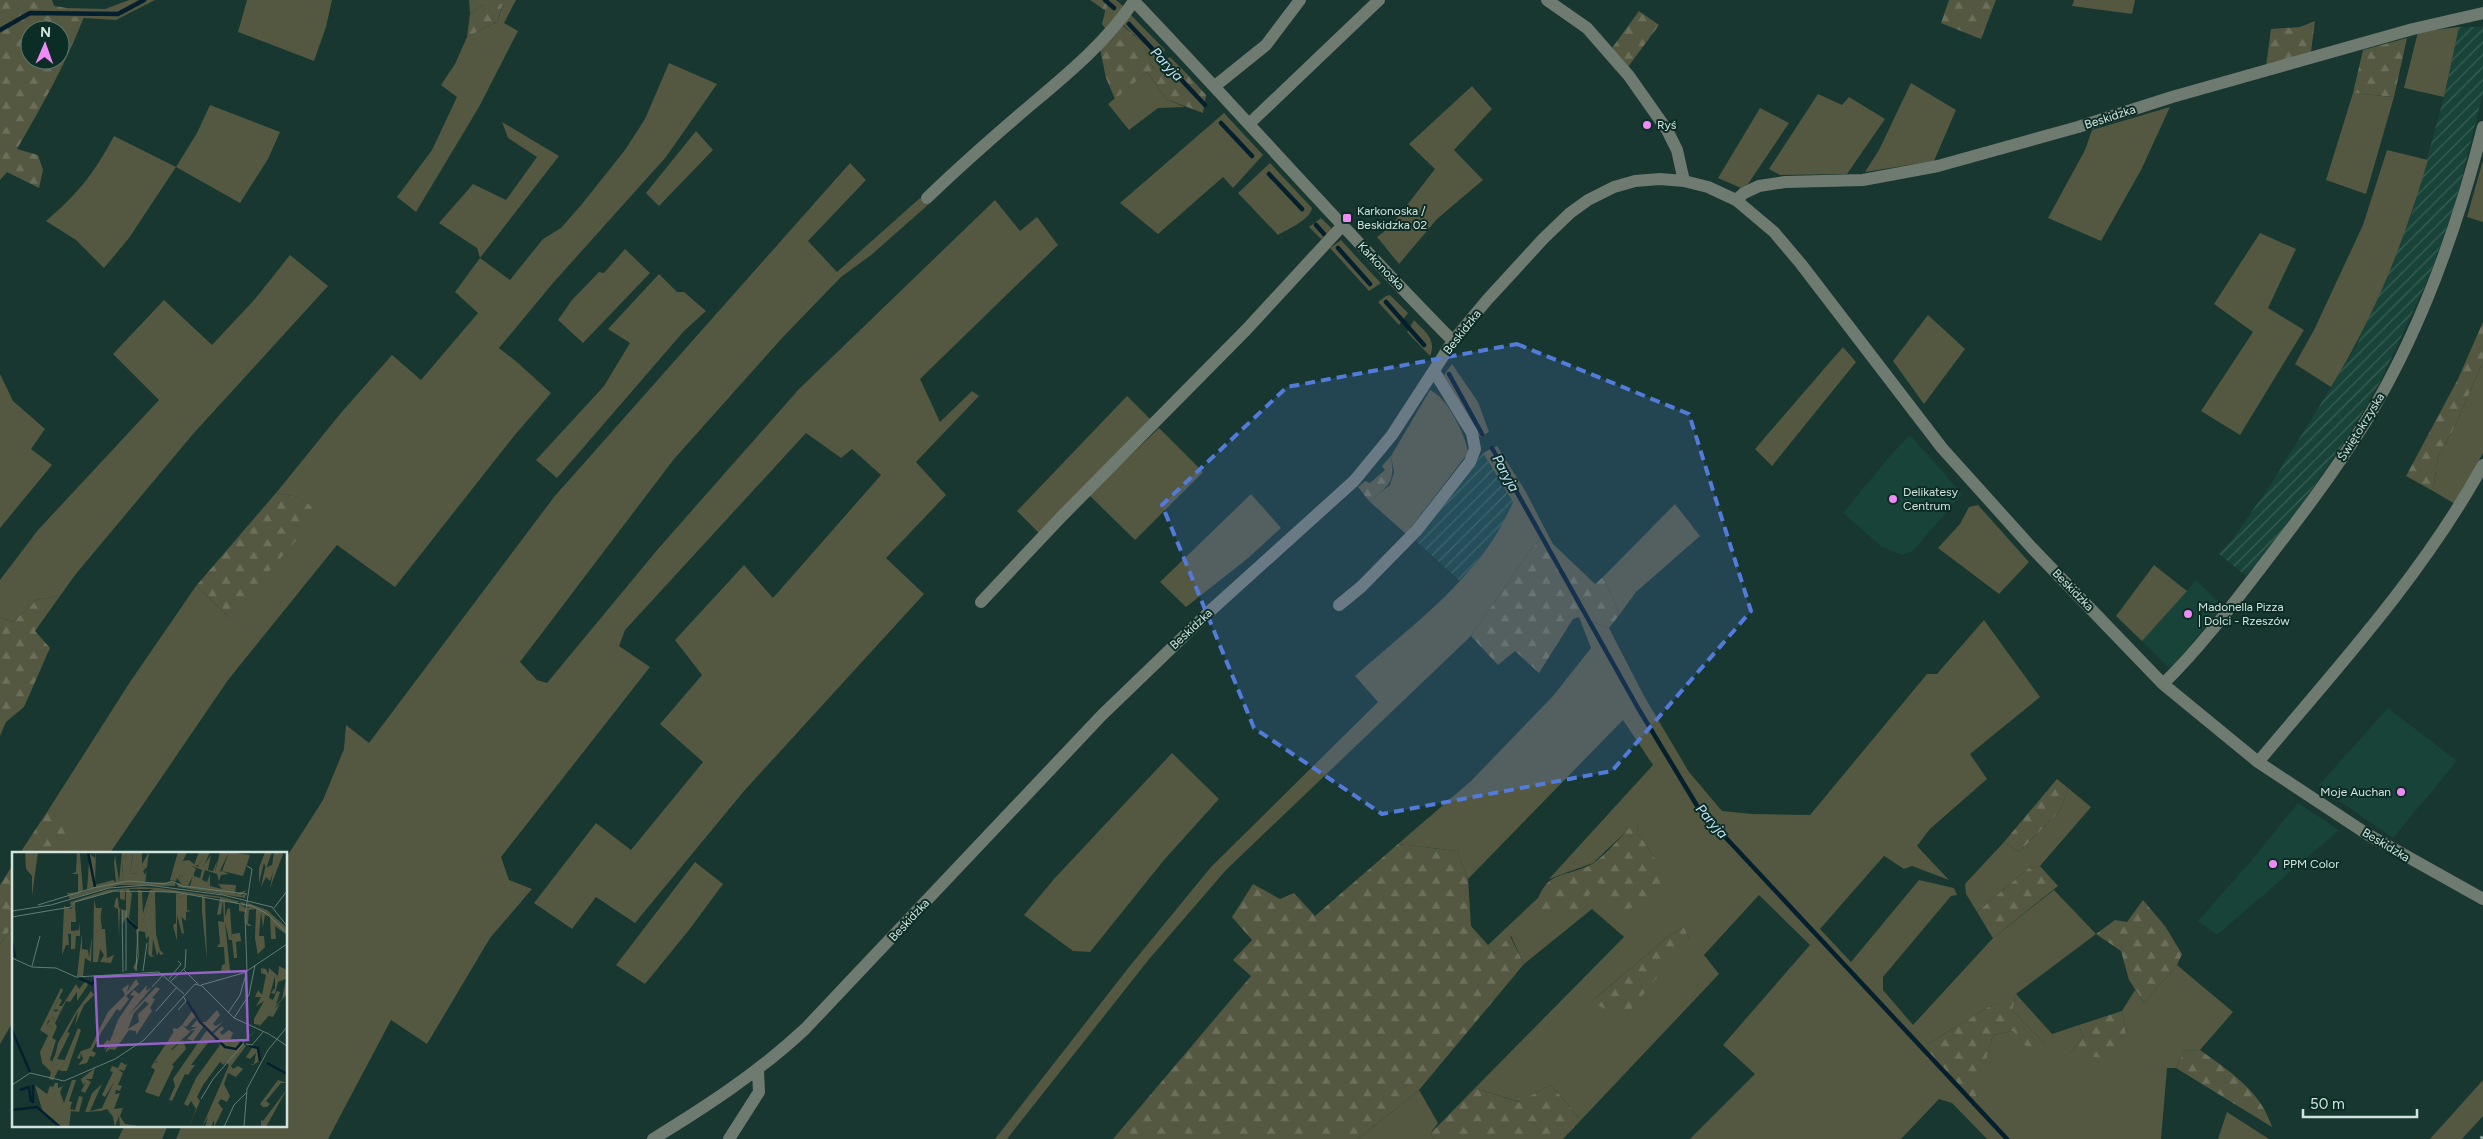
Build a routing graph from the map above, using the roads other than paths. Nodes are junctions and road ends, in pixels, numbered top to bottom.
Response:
1 (1133, 0) edge
2 (1300, 0) edge
3 (1379, 0) edge
4 (1547, 0) edge
5 (2483, 13) edge
6 (1215, 86) junction
7 (1250, 123) junction
8 (2483, 127) edge
9 (1684, 181) junction
10 (927, 198) dead end
11 (1736, 200) junction
12 (1342, 226) junction
13 (1453, 340) junction
14 (1434, 371) junction
15 (2483, 465) edge
16 (981, 602) dead end
17 (1339, 605) dead end
18 (2163, 684) junction
19 (2258, 762) junction
20 (2483, 899) edge
21 (758, 1071) junction
22 (653, 1139) edge
23 (729, 1139) edge

1 - 6 street, Karkonoska
1 - 10 street
2 - 6 street
3 - 7 street
4 - 9 street
5 - 11 street, Beskidzka
6 - 7 street, Karkonoska
7 - 12 street, Karkonoska
8 - 18 street, Świętokrzyska
9 - 11 street, Beskidzka
9 - 13 street, Beskidzka
11 - 18 street, Beskidzka
12 - 13 street, Karkonoska
12 - 16 street
13 - 14 street, Beskidzka
14 - 17 street
14 - 21 street, Beskidzka
15 - 19 street
18 - 19 street, Beskidzka
19 - 20 street, Beskidzka
21 - 22 street, Beskidzka
21 - 23 street

